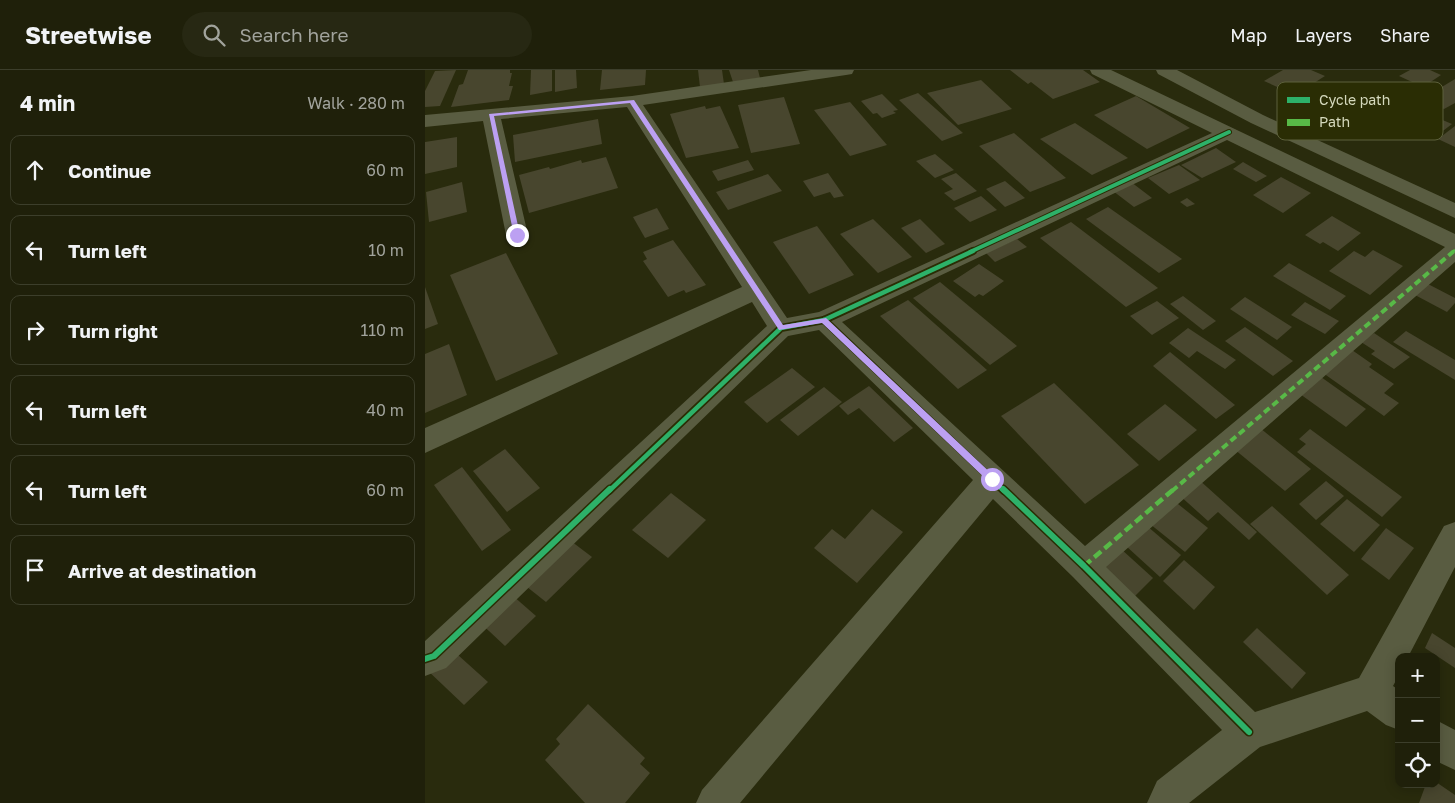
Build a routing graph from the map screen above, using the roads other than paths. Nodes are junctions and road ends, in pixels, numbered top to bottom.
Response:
1 (847, 70) edge
2 (1098, 70) edge
3 (1164, 70) edge
4 (632, 101) junction
5 (491, 115) junction
6 (425, 121) edge
7 (1277, 128) edge
8 (1229, 132) junction
9 (1302, 140) edge
10 (1455, 211) edge
11 (517, 235) dead end
12 (1455, 243) edge
13 (1455, 250) edge
14 (756, 290) junction
15 (823, 320) junction
16 (781, 328) junction
17 (425, 441) edge
18 (992, 479) junction
19 (1455, 536) edge
20 (1084, 566) junction
21 (425, 659) edge
22 (1371, 692) junction
23 (1395, 709) edge
24 (1249, 732) junction
25 (1440, 741) edge
26 (1455, 752) edge
27 (715, 803) edge
28 (1166, 803) edge

1 - 4 street
2 - 8 street
3 - 7 street
4 - 5 street
4 - 14 street
5 - 6 street
5 - 11 street
8 - 12 street
8 - 15 street
9 - 10 street
13 - 20 street
14 - 16 street
14 - 17 street
15 - 16 street
15 - 18 street
16 - 21 street
18 - 20 street
18 - 27 street
19 - 22 street
20 - 24 street
22 - 23 street
22 - 24 street
24 - 28 street
25 - 26 street

